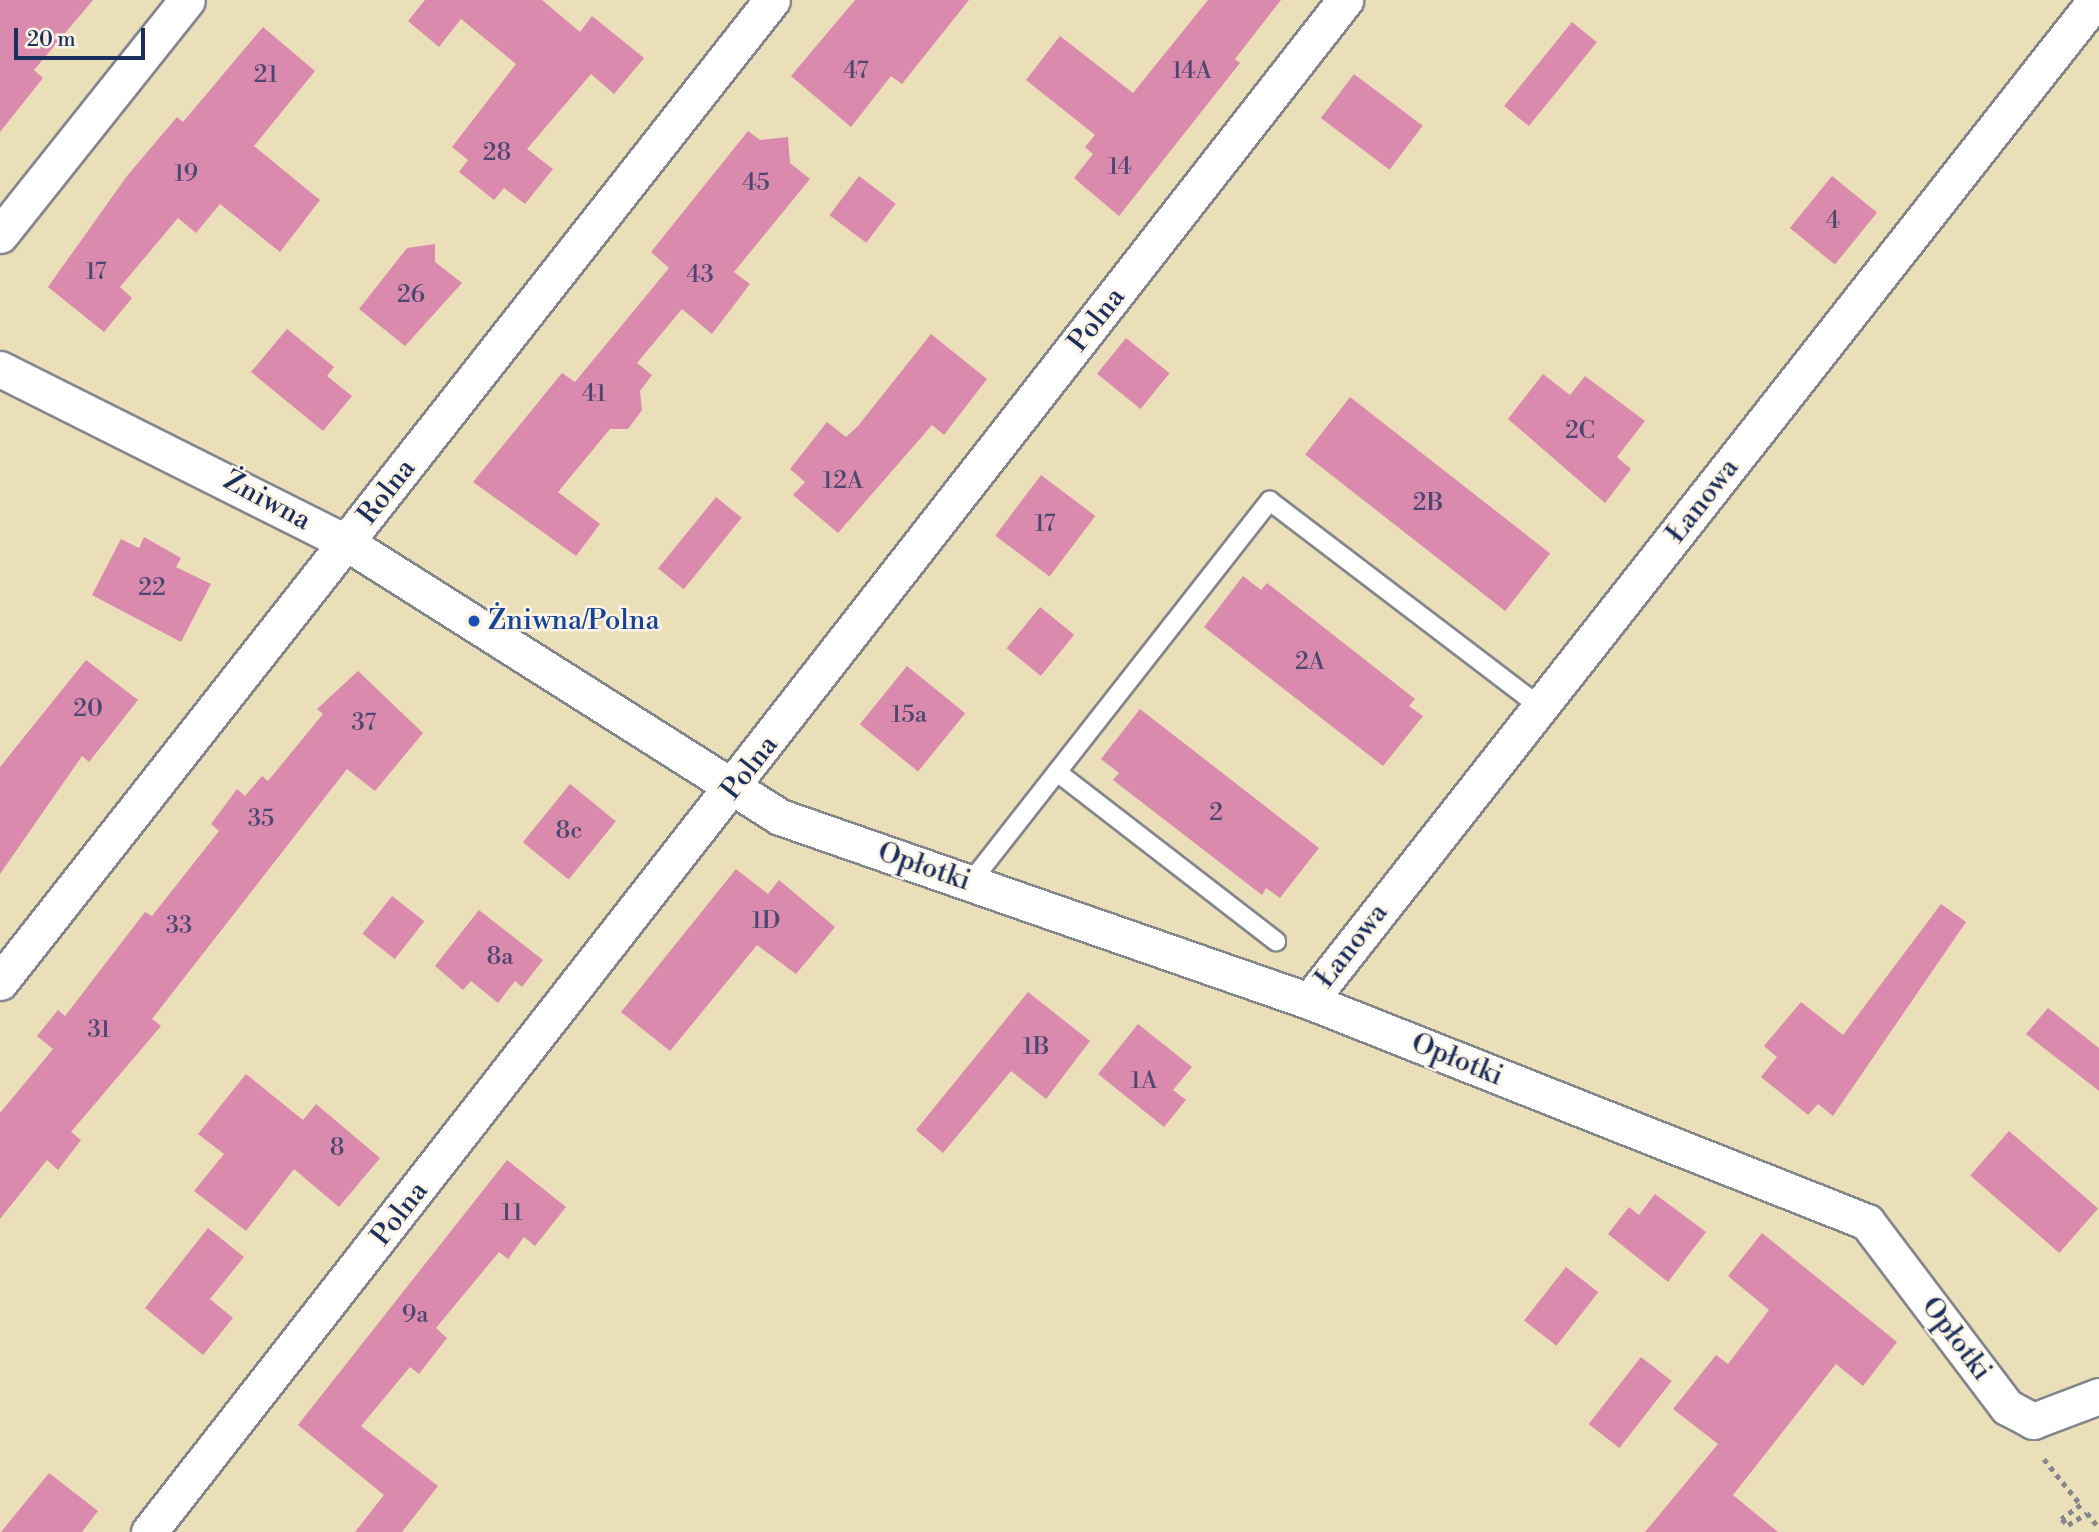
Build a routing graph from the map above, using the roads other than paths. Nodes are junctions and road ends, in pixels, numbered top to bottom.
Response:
1 (187, 0) edge
2 (772, 0) edge
3 (1345, 0) edge
4 (2096, 0) edge
5 (0, 235) edge
6 (0, 369) edge
7 (346, 543) junction
8 (1540, 707) junction
9 (1057, 772) junction
10 (734, 789) junction
11 (970, 883) junction
12 (1276, 941) dead end
13 (0, 982) edge
14 (1309, 1001) junction
15 (2099, 1396) edge
16 (149, 1532) edge

1 - 5 street
2 - 7 street, Rolna
3 - 10 street, Polna
4 - 8 street, Łanowa
6 - 7 street, Żniwna
7 - 10 street, Żniwna
7 - 13 street, Rolna
8 - 9 lane
8 - 14 street, Łanowa
9 - 11 lane
9 - 12 lane
10 - 11 street, Opłotki
10 - 16 street, Polna
11 - 14 street, Opłotki
14 - 15 street, Opłotki

